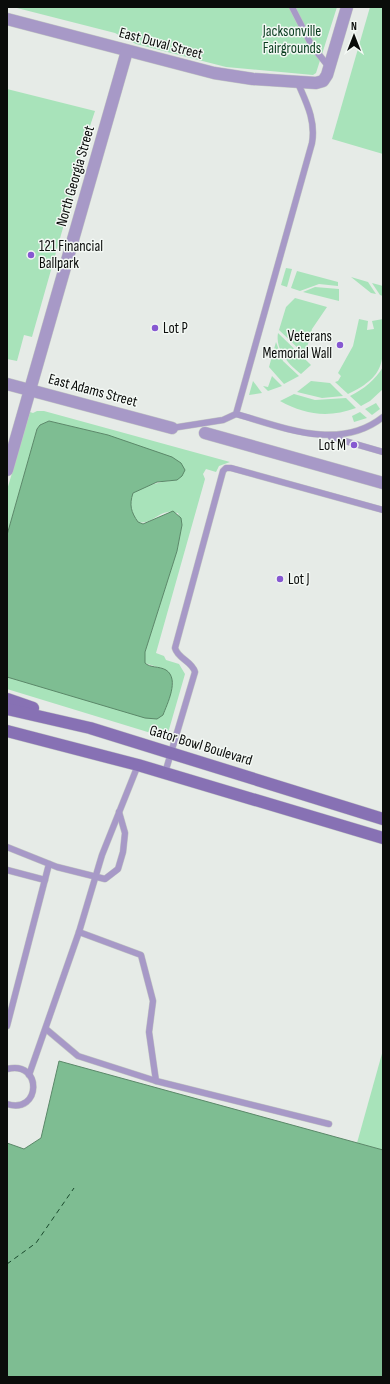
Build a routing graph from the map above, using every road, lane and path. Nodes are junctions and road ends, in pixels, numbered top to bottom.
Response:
1 (292, 7) edge
2 (347, 7) edge
3 (7, 19) edge
4 (127, 51) junction
5 (329, 67) junction
6 (297, 81) junction
7 (7, 384) edge
8 (30, 390) junction
9 (236, 414) junction
10 (383, 417) edge
11 (172, 428) joint
12 (205, 433) dead end
13 (329, 436) junction
14 (383, 452) edge
15 (7, 470) edge
16 (383, 483) edge
17 (383, 510) edge
18 (7, 699) edge
19 (7, 710) edge
20 (90, 728) junction
21 (7, 731) edge
22 (7, 737) edge
23 (54, 742) junction
24 (171, 752) junction
25 (138, 765) junction
26 (165, 772) junction
27 (119, 812) junction
28 (383, 819) edge
29 (383, 838) edge
30 (7, 847) edge
31 (49, 864) junction
32 (7, 870) edge
33 (94, 877) junction
34 (45, 880) junction
35 (79, 932) junction
36 (7, 1026) edge
37 (46, 1029) junction
38 (7, 1069) edge
39 (30, 1075) junction
40 (156, 1081) junction
41 (7, 1104) edge
42 (329, 1124) dead end

1 - 5 lane
2 - 5 street
3 - 4 street, East Duval Street
4 - 6 street, East Duval Street
4 - 8 street, North Georgia Street
5 - 6 street, East Duval Street
6 - 9 lane
7 - 8 street, East Adams Street
8 - 11 street, East Adams Street
8 - 15 street, North Georgia Street
9 - 11 lane
9 - 13 lane
10 - 13 lane
12 - 16 street
13 - 14 lane
17 - 24 lane
18 - 20 main road
19 - 20 main road, Gator Bowl Boulevard
20 - 24 main road, Gator Bowl Boulevard
21 - 23 main road
22 - 23 main road
23 - 25 main road
24 - 26 lane
24 - 28 main road, Gator Bowl Boulevard
25 - 26 main road
25 - 27 lane
26 - 29 main road
27 - 33 lane
27 - 33 lane
30 - 31 lane
31 - 33 lane
31 - 34 lane
32 - 34 lane
33 - 35 lane
34 - 36 lane
35 - 37 lane
35 - 40 lane
37 - 39 lane
37 - 40 lane
38 - 39 lane
39 - 41 lane
40 - 42 lane

